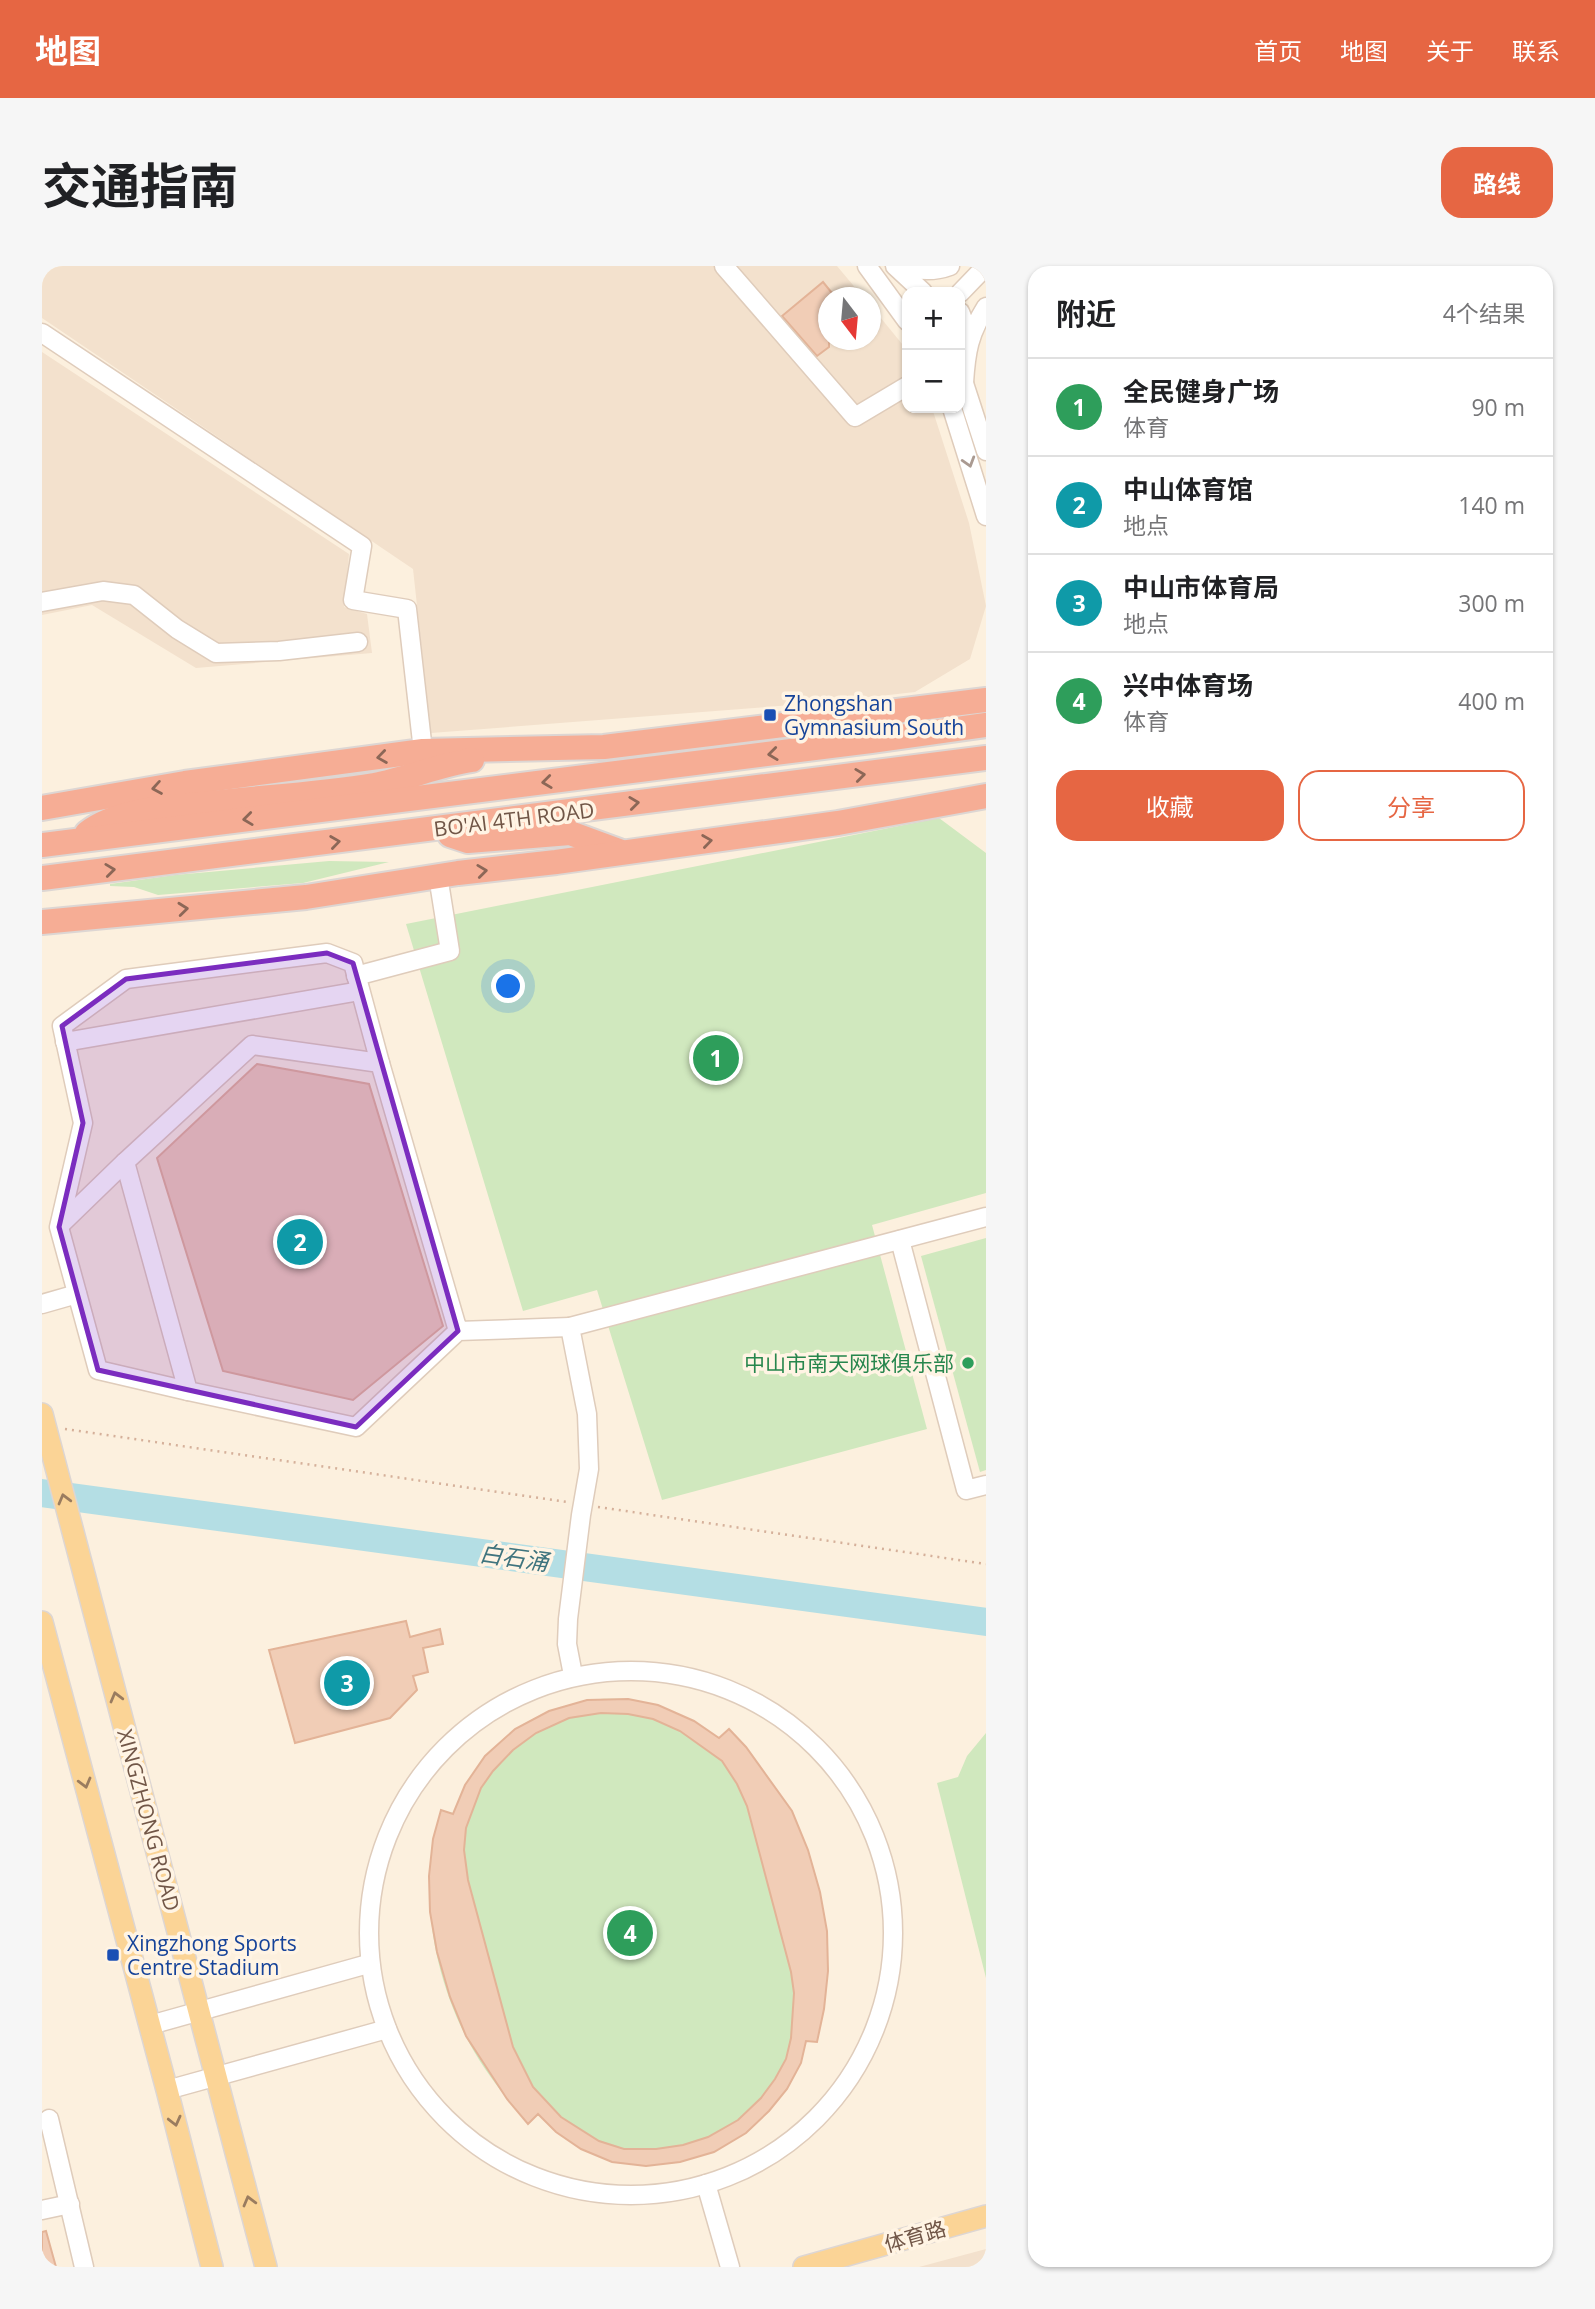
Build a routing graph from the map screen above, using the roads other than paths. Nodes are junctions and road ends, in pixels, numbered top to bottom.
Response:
1 (724, 266) edge
2 (868, 266) edge
3 (894, 266) edge
4 (902, 266) edge
5 (950, 266) edge
6 (986, 266) edge
7 (917, 287) edge
8 (965, 288) edge
9 (902, 298) edge
10 (986, 298) edge
11 (986, 307) edge
12 (902, 314) edge
13 (965, 318) edge
14 (42, 333) edge
15 (965, 359) edge
16 (965, 386) edge
17 (902, 389) edge
18 (954, 413) edge
19 (986, 451) edge
20 (986, 516) edge
21 (42, 602) edge
22 (358, 642) dead end
23 (983, 696) edge
24 (986, 725) edge
25 (604, 747) junction
26 (423, 751) junction
27 (986, 758) edge
28 (984, 798) edge
29 (42, 808) edge
30 (432, 829) junction
31 (78, 841) junction
32 (42, 845) edge
33 (624, 853) junction
34 (438, 876) junction
35 (42, 878) edge
36 (42, 922) edge
37 (358, 983) junction
38 (65, 1042) junction
39 (380, 1063) junction
40 (125, 1162) junction
41 (986, 1217) edge
42 (59, 1227) junction
43 (900, 1240) junction
44 (77, 1294) junction
45 (42, 1304) edge
46 (569, 1327) junction
47 (458, 1331) junction
48 (188, 1391) junction
49 (46, 1429) edge
50 (986, 1485) edge
51 (42, 1622) edge
52 (573, 1675) junction
53 (368, 1964) junction
54 (199, 2011) junction
55 (150, 2025) junction
56 (387, 2029) junction
57 (216, 2078) junction
58 (167, 2090) junction
59 (49, 2119) dead end
60 (706, 2184) junction
61 (69, 2204) junction
62 (42, 2210) edge
63 (986, 2216) edge
64 (986, 2231) edge
65 (84, 2267) edge
66 (212, 2267) edge
67 (266, 2267) edge
68 (730, 2267) edge
69 (804, 2267) edge
70 (855, 2267) edge

1 - 17 street
2 - 9 street
2 - 12 street
3 - 7 street
4 - 5 street
6 - 8 street
10 - 13 street
11 - 15 street
14 - 26 street
16 - 19 street
18 -> 20 street
21 - 22 street
23 - 25 highway
24 -> 31 highway, BO'AI 4TH ROAD
25 - 26 highway
25 - 31 highway
26 -> 29 highway
30 -> 27 highway, BO'AI 4TH ROAD
33 -> 28 highway
30 - 33 highway
35 -> 30 highway, BO'AI 4TH ROAD
31 - 32 highway, BO'AI 4TH ROAD
34 -> 33 highway
36 -> 34 highway
34 - 37 street
37 - 38 street
37 - 38 street
37 - 39 street
38 - 42 street
39 - 40 street
39 - 47 street
40 - 42 street
40 - 48 street
41 - 43 street
42 - 44 street
43 - 46 street
43 - 50 street
44 - 45 street
44 - 48 street
46 - 47 street
46 - 52 street
47 - 48 street
54 -> 49 main road, XINGZHONG ROAD
51 -> 55 main road
52 - 53 street
52 - 60 street
53 - 54 street
53 - 56 street
54 - 55 street
54 - 57 main road, XINGZHONG ROAD
55 - 58 main road
56 - 57 street
56 - 60 street
57 - 58 street
67 -> 57 main road, XINGZHONG ROAD
58 -> 66 main road
59 - 61 street
60 - 68 street
61 - 62 street
61 - 65 street
63 - 69 main road, 体育路
64 - 70 main road

